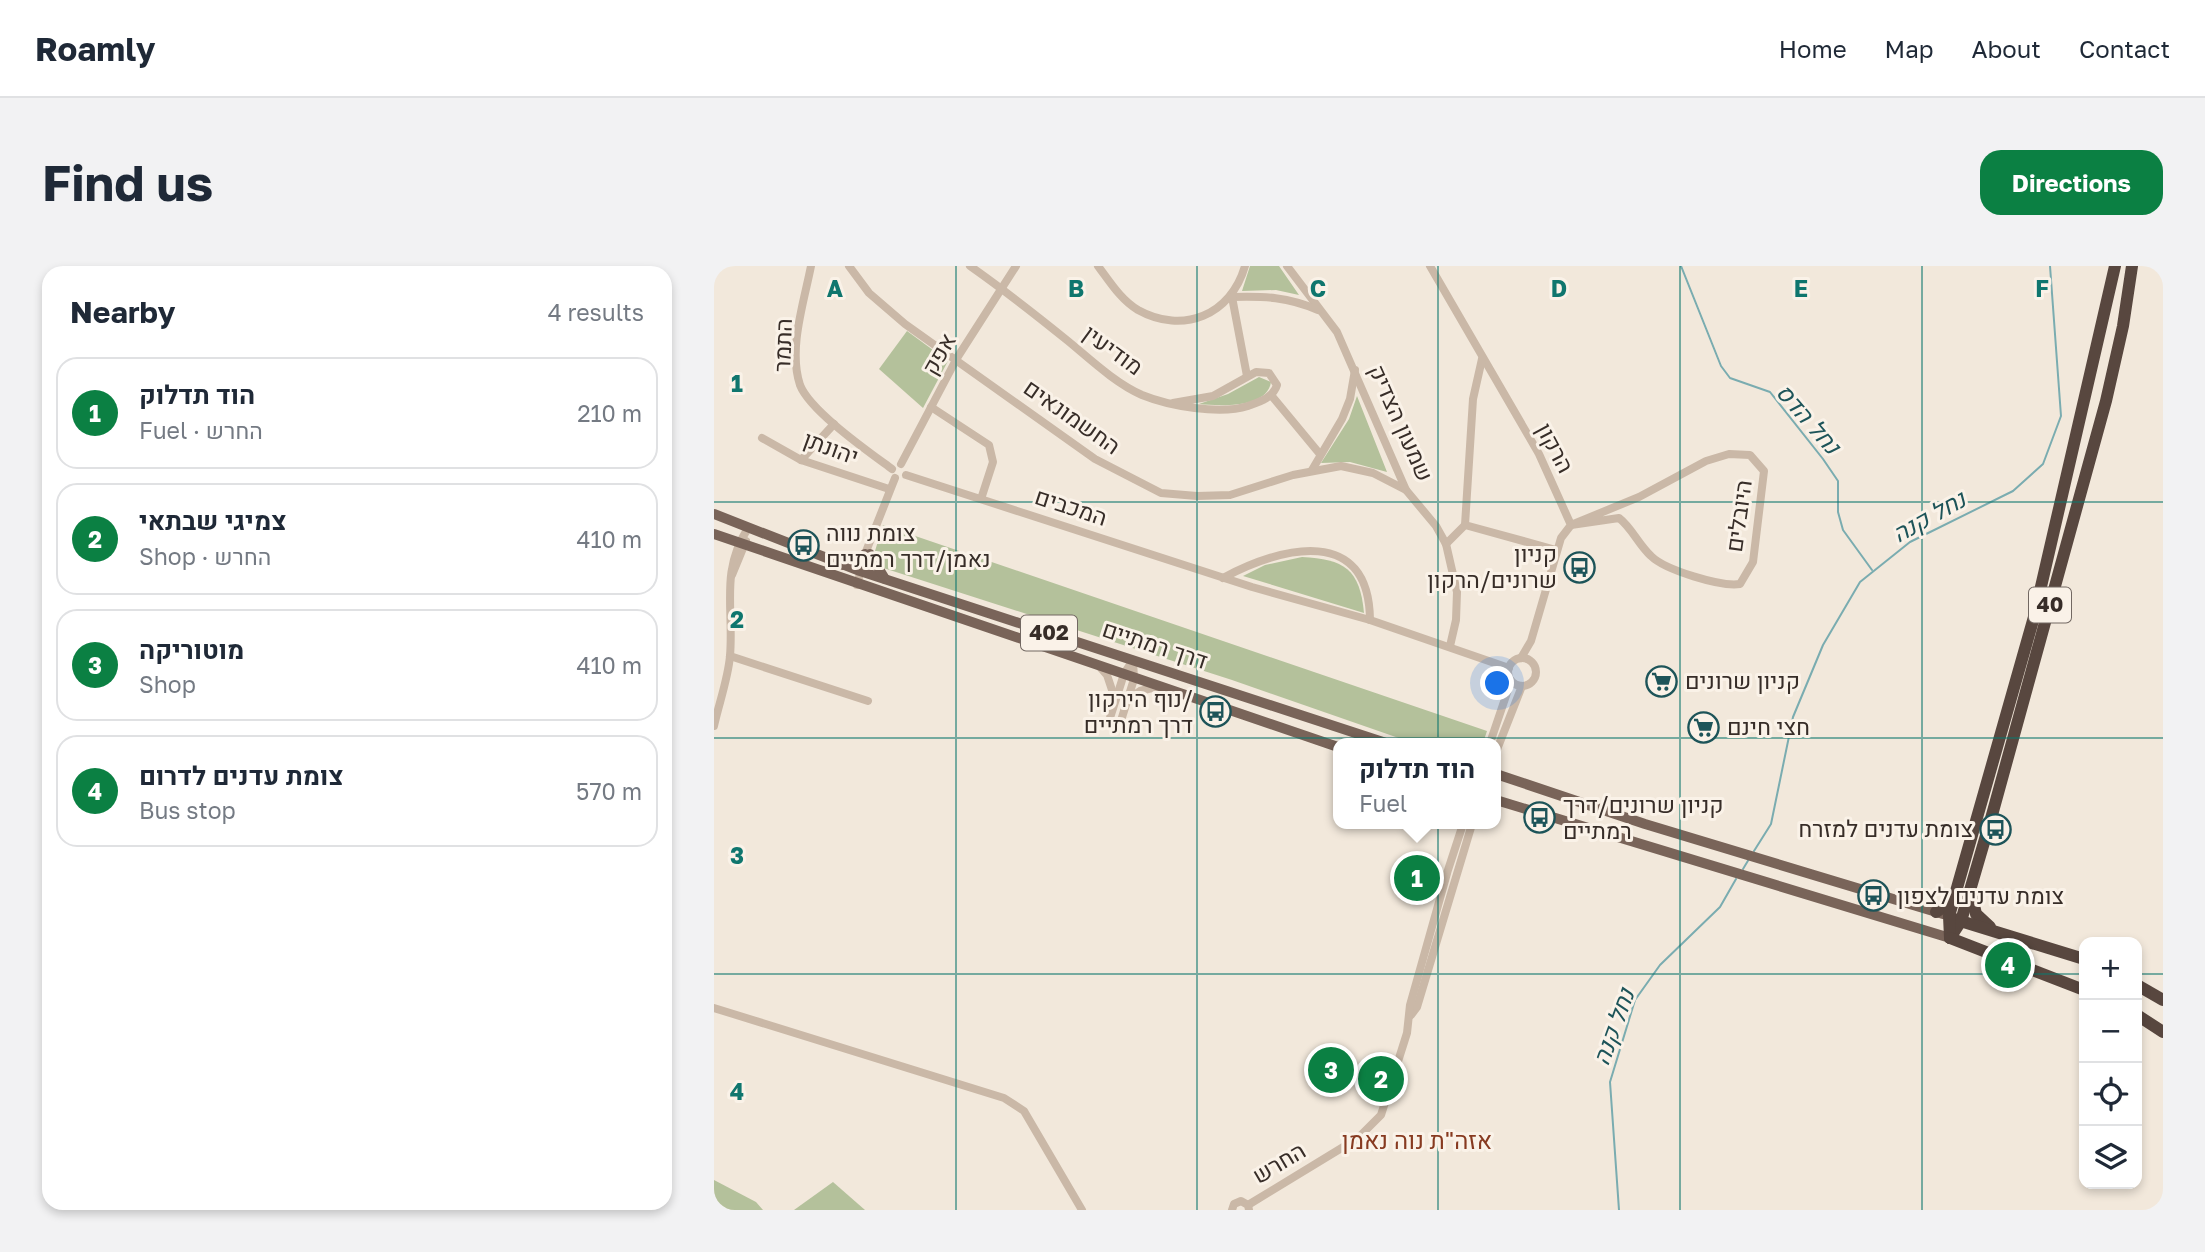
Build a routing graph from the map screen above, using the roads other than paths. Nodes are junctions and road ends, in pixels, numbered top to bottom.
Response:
1 (811, 266) edge
2 (849, 266) edge
3 (970, 266) edge
4 (1016, 266) edge
5 (1098, 266) edge
6 (1245, 266) edge
7 (1287, 266) edge
8 (1430, 266) edge
9 (2115, 266) edge
10 (2132, 266) edge
11 (1002, 288) junction
12 (1232, 297) junction
13 (1320, 311) junction
14 (957, 358) junction
15 (1482, 359) junction
16 (1355, 370) junction
17 (1247, 376) junction
18 (1271, 396) junction
19 (1173, 403) junction
20 (931, 407) junction
21 (834, 424) junction
22 (762, 438) dead end
23 (1319, 453) junction
24 (801, 460) junction
25 (901, 464) junction
26 (1312, 470) junction
27 (893, 474) junction
28 (906, 475) junction
29 (890, 489) junction
30 (1406, 490) junction
31 (981, 499) junction
32 (714, 514) edge
33 (1465, 525) junction
34 (1572, 525) junction
35 (748, 528) junction
36 (714, 534) edge
37 (1446, 544) junction
38 (742, 545) junction
39 (869, 550) junction
40 (1556, 550) junction
41 (843, 565) junction
42 (863, 571) junction
43 (1223, 578) junction
44 (885, 579) junction
45 (857, 585) junction
46 (1370, 620) junction
47 (1450, 646) junction
48 (730, 656) junction
49 (1526, 659) junction
50 (1133, 660) junction
51 (1098, 665) junction
52 (1509, 668) junction
53 (1129, 677) junction
54 (1511, 681) junction
55 (1522, 686) junction
56 (1156, 687) junction
57 (1128, 699) junction
58 (1115, 700) junction
59 (869, 701) dead end
60 (1108, 724) dead end
61 (714, 726) edge
62 (1119, 727) dead end
63 (1371, 738) edge
64 (1492, 738) edge
65 (1501, 739) edge
66 (1333, 745) edge
67 (1501, 776) edge
68 (1501, 802) edge
69 (1463, 829) edge
70 (1470, 829) edge
71 (1971, 885) junction
72 (1949, 917) junction
73 (1996, 931) junction
74 (1950, 938) junction
75 (2079, 957) edge
76 (2079, 988) edge
77 (2142, 988) edge
78 (2163, 1000) edge
79 (714, 1008) edge
80 (1411, 1015) junction
81 (2142, 1018) edge
82 (2163, 1032) edge
83 (1248, 1207) edge
84 (1082, 1210) edge
85 (1232, 1210) edge

1 - 21 street, התמר
2 - 14 street, החשמונאים
3 - 11 street, מודיעין
4 - 11 street, אפק
5 - 12 street
6 - 12 street
7 - 13 street, שמעון הצדיק
8 - 15 street, הרקון
9 - 72 highway, 40
10 - 71 highway, 40
11 - 14 street, אפק
11 - 19 street, מודיעין
12 - 13 street
12 - 17 street
13 - 16 street, שמעון הצדיק
14 - 20 street, אפק
14 - 26 street, החשמונאים
15 - 33 street
15 - 34 street, הרקון
16 - 23 street
16 - 30 street, שמעון הצדיק
17 - 18 street
17 - 19 street, מודיעין
18 - 19 street, מודיעין
18 - 23 street
20 - 25 street, אפק
20 - 31 street
21 - 24 street
21 - 27 street, התמר
22 - 24 street, יהונתן
23 - 26 street
24 - 29 street, יהונתן
25 - 27 street
25 - 28 street
26 - 30 street, החשמונאים
27 - 28 street
27 - 29 street
28 - 31 street, המכבים
29 - 39 street
30 - 37 street, שמעון הצדיק
31 - 43 street, המכבים
32 - 35 main road, דרך רמתיים / 402
33 - 37 street
33 - 40 street
34 - 34 street, היובלים
34 - 40 street
35 - 38 street
35 - 41 main road, דרך רמתיים / 402
36 - 38 main road, דרך רמתיים / 402
37 - 47 street, שמעון הצדיק
38 - 45 main road, דרך רמתיים / 402
38 - 48 street
39 - 41 main road
39 - 42 street
39 - 44 main road
40 - 49 street
41 - 42 main road, דרך רמתיים / 402
42 - 44 main road, דרך רמתיים / 402
42 - 45 street
43 - 46 street, המכבים
43 - 46 street
44 - 50 main road, דרך רמתיים / 402
45 - 51 main road, דרך רמתיים / 402
46 - 47 street, המכבים
47 - 52 street, המכבים
48 - 59 street
48 - 61 street
49 - 52 street
49 - 55 street
50 - 53 street
50 - 63 main road, דרך רמתיים / 402
51 - 53 main road, דרך רמתיים / 402
51 - 58 street
52 - 54 street
53 - 56 main road, דרך רמתיים / 402
53 - 57 street
53 - 58 street
54 - 55 street
54 - 64 street
55 - 65 street
56 - 57 street
56 - 66 main road, דרך רמתיים / 402
57 - 62 street
58 - 60 street
67 - 72 main road
68 - 74 main road
69 - 80 street, החרש
70 - 80 street, החרש
71 - 72 highway, 40
71 - 73 highway
72 - 73 highway
72 - 74 highway, 40
73 - 75 highway
74 - 76 highway
77 - 78 highway
79 - 84 street
80 - 83 street, החרש
81 - 82 highway
83 - 85 street, החרש

